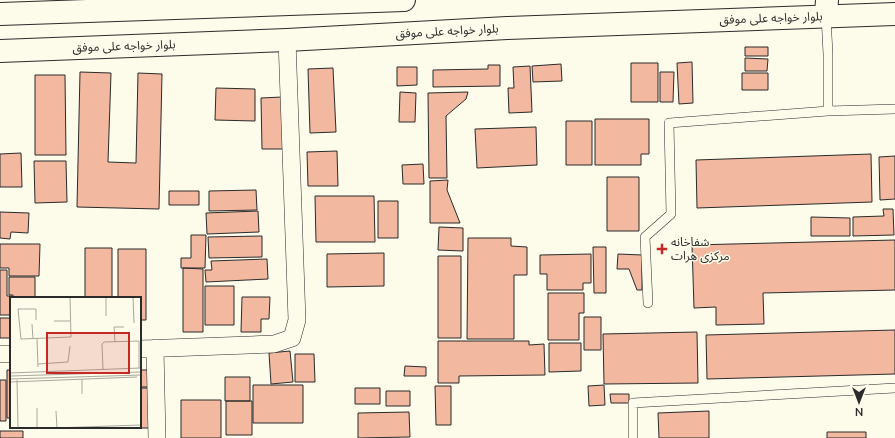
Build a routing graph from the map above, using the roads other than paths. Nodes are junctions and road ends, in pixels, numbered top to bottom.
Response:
1 (404, 0) edge
2 (826, 8) edge
3 (0, 14) edge
4 (895, 14) edge
5 (287, 40) junction
6 (0, 51) edge
7 (895, 109) edge
8 (828, 111) junction
9 (648, 303) dead end
10 (147, 349) edge
11 (895, 388) edge
12 (157, 438) edge
13 (633, 438) edge

1 - 3 main road
2 - 4 main road, بلوار خواجه علی موفق
2 - 5 main road, بلوار خواجه علی موفق
2 - 8 lane
5 - 6 main road, بلوار خواجه علی موفق
5 - 10 street
7 - 8 lane
8 - 9 lane
10 - 12 street
11 - 13 lane

